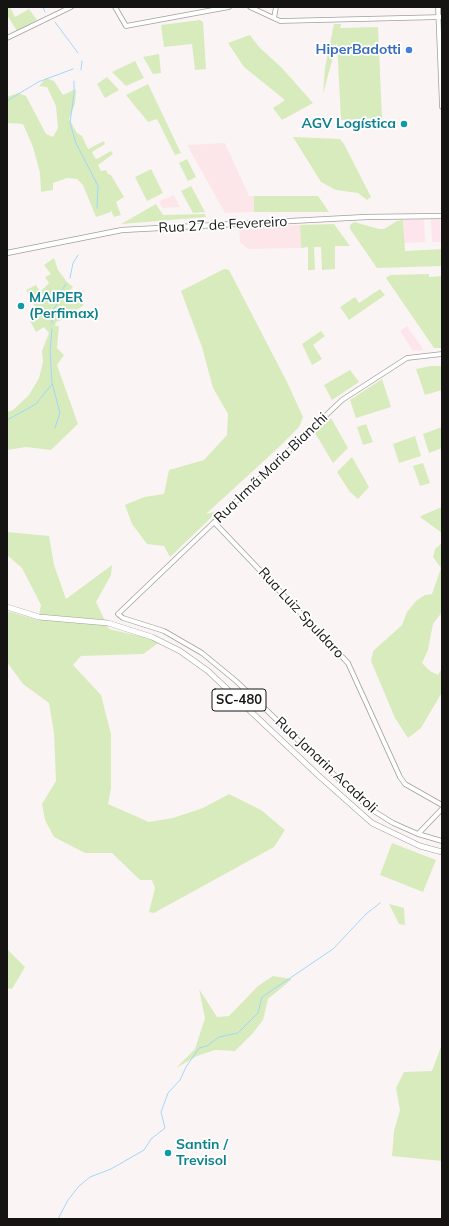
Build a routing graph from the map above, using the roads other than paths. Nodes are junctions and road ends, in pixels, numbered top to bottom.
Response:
1 (71, 7) edge
2 (115, 7) edge
3 (229, 7) edge
4 (250, 7) edge
5 (276, 7) edge
6 (438, 7) edge
7 (440, 17) edge
8 (274, 18) junction
9 (7, 38) edge
10 (442, 107) edge
11 (442, 216) edge
12 (7, 253) edge
13 (442, 354) edge
14 (214, 522) junction
15 (7, 607) edge
16 (118, 614) joint
17 (442, 805) edge
18 (442, 809) edge
19 (418, 834) junction
20 (442, 841) edge
21 (442, 852) edge

1 - 9 street
2 - 3 street
4 - 8 street
5 - 8 street
6 - 7 street
7 - 8 street
7 - 10 street
11 - 12 main road, Rua 27 de Fevereiro
13 - 14 street, Rua Irmã Maria Bianchi
14 - 16 street, Rua Irmã Maria Bianchi
14 - 17 street, Rua Luiz Spuldaro
15 - 21 main road, SC-480
16 - 19 street, Rua Janarin Acadroli
18 - 19 street
19 - 20 street, Rua Janarin Acadroli

